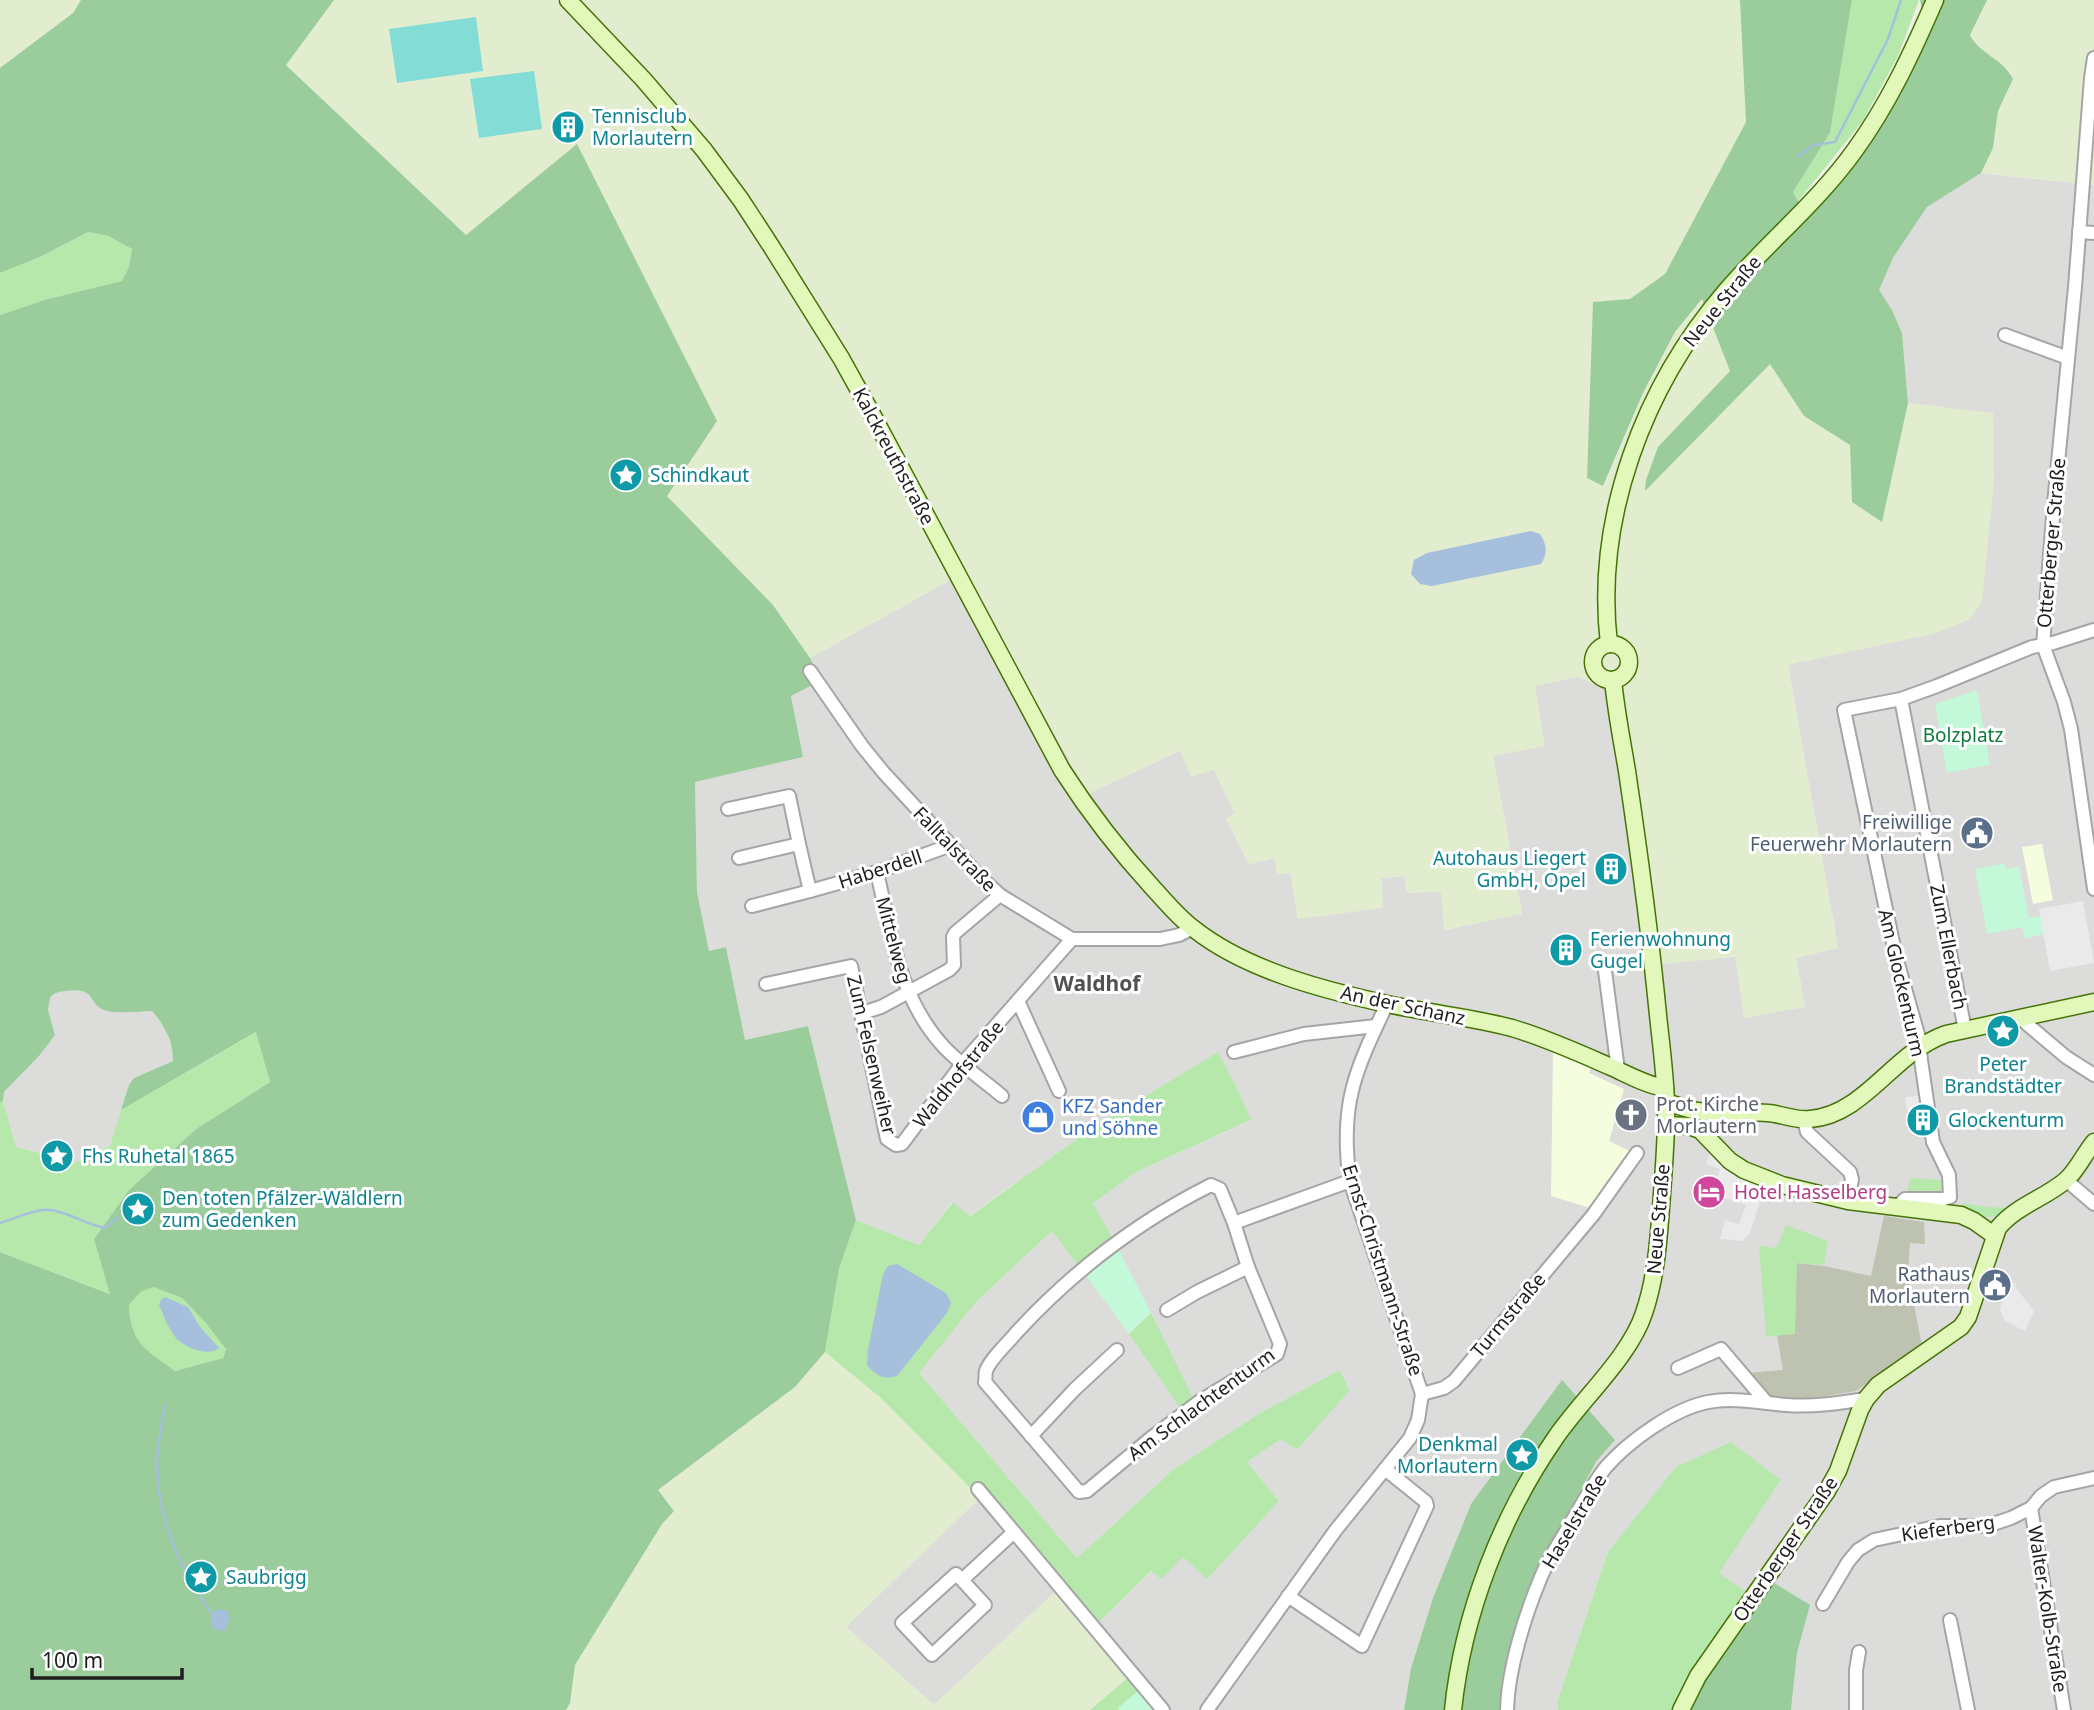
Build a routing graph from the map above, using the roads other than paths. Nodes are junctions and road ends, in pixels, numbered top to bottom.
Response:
1 (568, 0) edge
2 (1935, 0) edge
3 (2094, 58) edge
4 (2079, 232) junction
5 (2094, 233) edge
6 (2005, 335) dead end
7 (2068, 358) junction
8 (2094, 629) edge
9 (1609, 644) junction
10 (2043, 645) junction
11 (810, 671) dead end
12 (1613, 680) junction
13 (1901, 699) junction
14 (728, 810) dead end
15 (799, 844) junction
16 (951, 845) junction
17 (739, 858) dead end
18 (877, 872) junction
19 (2094, 889) edge
20 (810, 891) junction
21 (1000, 895) junction
22 (752, 906) dead end
23 (1193, 929) junction
24 (1072, 939) junction
25 (1605, 971) dead end
26 (766, 984) dead end
27 (908, 992) junction
28 (1018, 1001) junction
29 (2094, 1002) edge
30 (1387, 1004) junction
31 (862, 1013) junction
32 (2021, 1019) junction
33 (1376, 1026) junction
34 (1965, 1030) junction
35 (1921, 1045) junction
36 (1234, 1052) dead end
37 (962, 1064) junction
38 (1618, 1070) junction
39 (2094, 1075) edge
40 (1059, 1091) dead end
41 (1666, 1095) junction
42 (1002, 1096) dead end
43 (1699, 1111) junction
44 (1804, 1120) junction
45 (1666, 1125) junction
46 (1695, 1128) junction
47 (2094, 1142) edge
48 (896, 1145) joint
49 (1637, 1153) dead end
50 (2066, 1180) junction
51 (1350, 1181) junction
52 (1848, 1201) junction
53 (2094, 1204) edge
54 (1897, 1207) junction
55 (1234, 1223) junction
56 (1995, 1236) junction
57 (1248, 1267) junction
58 (1167, 1310) dead end
59 (1117, 1350) dead end
60 (1678, 1368) dead end
61 (1422, 1394) junction
62 (1866, 1399) junction
63 (1766, 1403) junction
64 (1031, 1436) junction
65 (1385, 1469) junction
66 (2094, 1478) edge
67 (978, 1489) dead end
68 (2031, 1508) junction
69 (1014, 1532) junction
70 (962, 1580) junction
71 (1288, 1596) junction
72 (1823, 1604) dead end
73 (1950, 1620) dead end
74 (1859, 1652) dead end
75 (1163, 1710) edge
76 (1207, 1710) edge
77 (1453, 1710) edge
78 (1507, 1710) edge
79 (1681, 1710) edge
80 (1856, 1710) edge
81 (1968, 1710) edge
82 (2064, 1710) edge

1 - 23 street, Kalckreuthstraße
2 - 9 street, Neue Straße
3 - 4 street, Otterberger Straße
4 - 5 street
4 - 7 street, Otterberger Straße
6 - 7 street
7 - 10 street, Otterberger Straße
8 - 10 street
9 - 12 street
9 - 12 street, Neue Straße
10 - 13 street
10 - 19 street, Otterberger Straße
11 - 16 street, Falltalstraße
12 - 41 street, Neue Straße
13 - 34 street, Zum Ellerbach
13 - 35 street, Am Glockenturm
14 - 15 street
15 - 17 street
15 - 20 street
16 - 18 street, Haberdell
16 - 21 street, Falltalstraße
18 - 20 street, Haberdell
18 - 27 street, Mittelweg
20 - 22 street, Haberdell
21 - 24 street, Falltalstraße
21 - 27 street
23 - 24 street
23 - 30 street, An der Schanz
24 - 28 street, Waldhofstraße
25 - 38 street
26 - 31 street, Zum Felsenweiher
27 - 31 street
27 - 37 street, Mittelweg
28 - 37 street, Waldhofstraße
28 - 40 street, Waldhofstraße
29 - 32 street
30 - 33 street, Ernst-Christmann-Straße
30 - 38 street, An der Schanz
31 - 48 street, Zum Felsenweiher
32 - 34 street
32 - 39 street
33 - 36 street
33 - 51 street, Ernst-Christmann-Straße
34 - 35 street
35 - 44 street
35 - 54 street, Am Glockenturm
37 - 42 street, Mittelweg
37 - 48 street, Waldhofstraße
38 - 41 street, An der Schanz
41 - 43 street, An der Schanz
41 - 45 street, Neue Straße
43 - 44 street, An der Schanz
43 - 46 street
44 - 52 street
45 - 46 street
45 - 77 street, Neue Straße
46 - 52 street
47 - 50 street, Otterberger Straße
49 - 61 street, Turmstraße
50 - 53 street
50 - 56 street, Otterberger Straße
51 - 55 street
51 - 61 street, Ernst-Christmann-Straße
52 - 54 street
54 - 56 street
55 - 57 street, Am Schlachtenturm
55 - 64 street, Am Schlachtenturm
56 - 62 street, Otterberger Straße
57 - 58 street
57 - 64 street, Am Schlachtenturm
59 - 64 street
60 - 63 street
61 - 65 street
62 - 63 street, Haselstraße
62 - 79 street, Otterberger Straße
63 - 78 street, Haselstraße
65 - 71 street
65 - 71 street
66 - 68 street, Kieferberg
67 - 69 street
68 - 72 street, Kieferberg
68 - 82 street, Walter-Kolb-Straße
69 - 70 street
69 - 75 street
70 - 70 street
71 - 76 street
73 - 81 street
74 - 80 street

